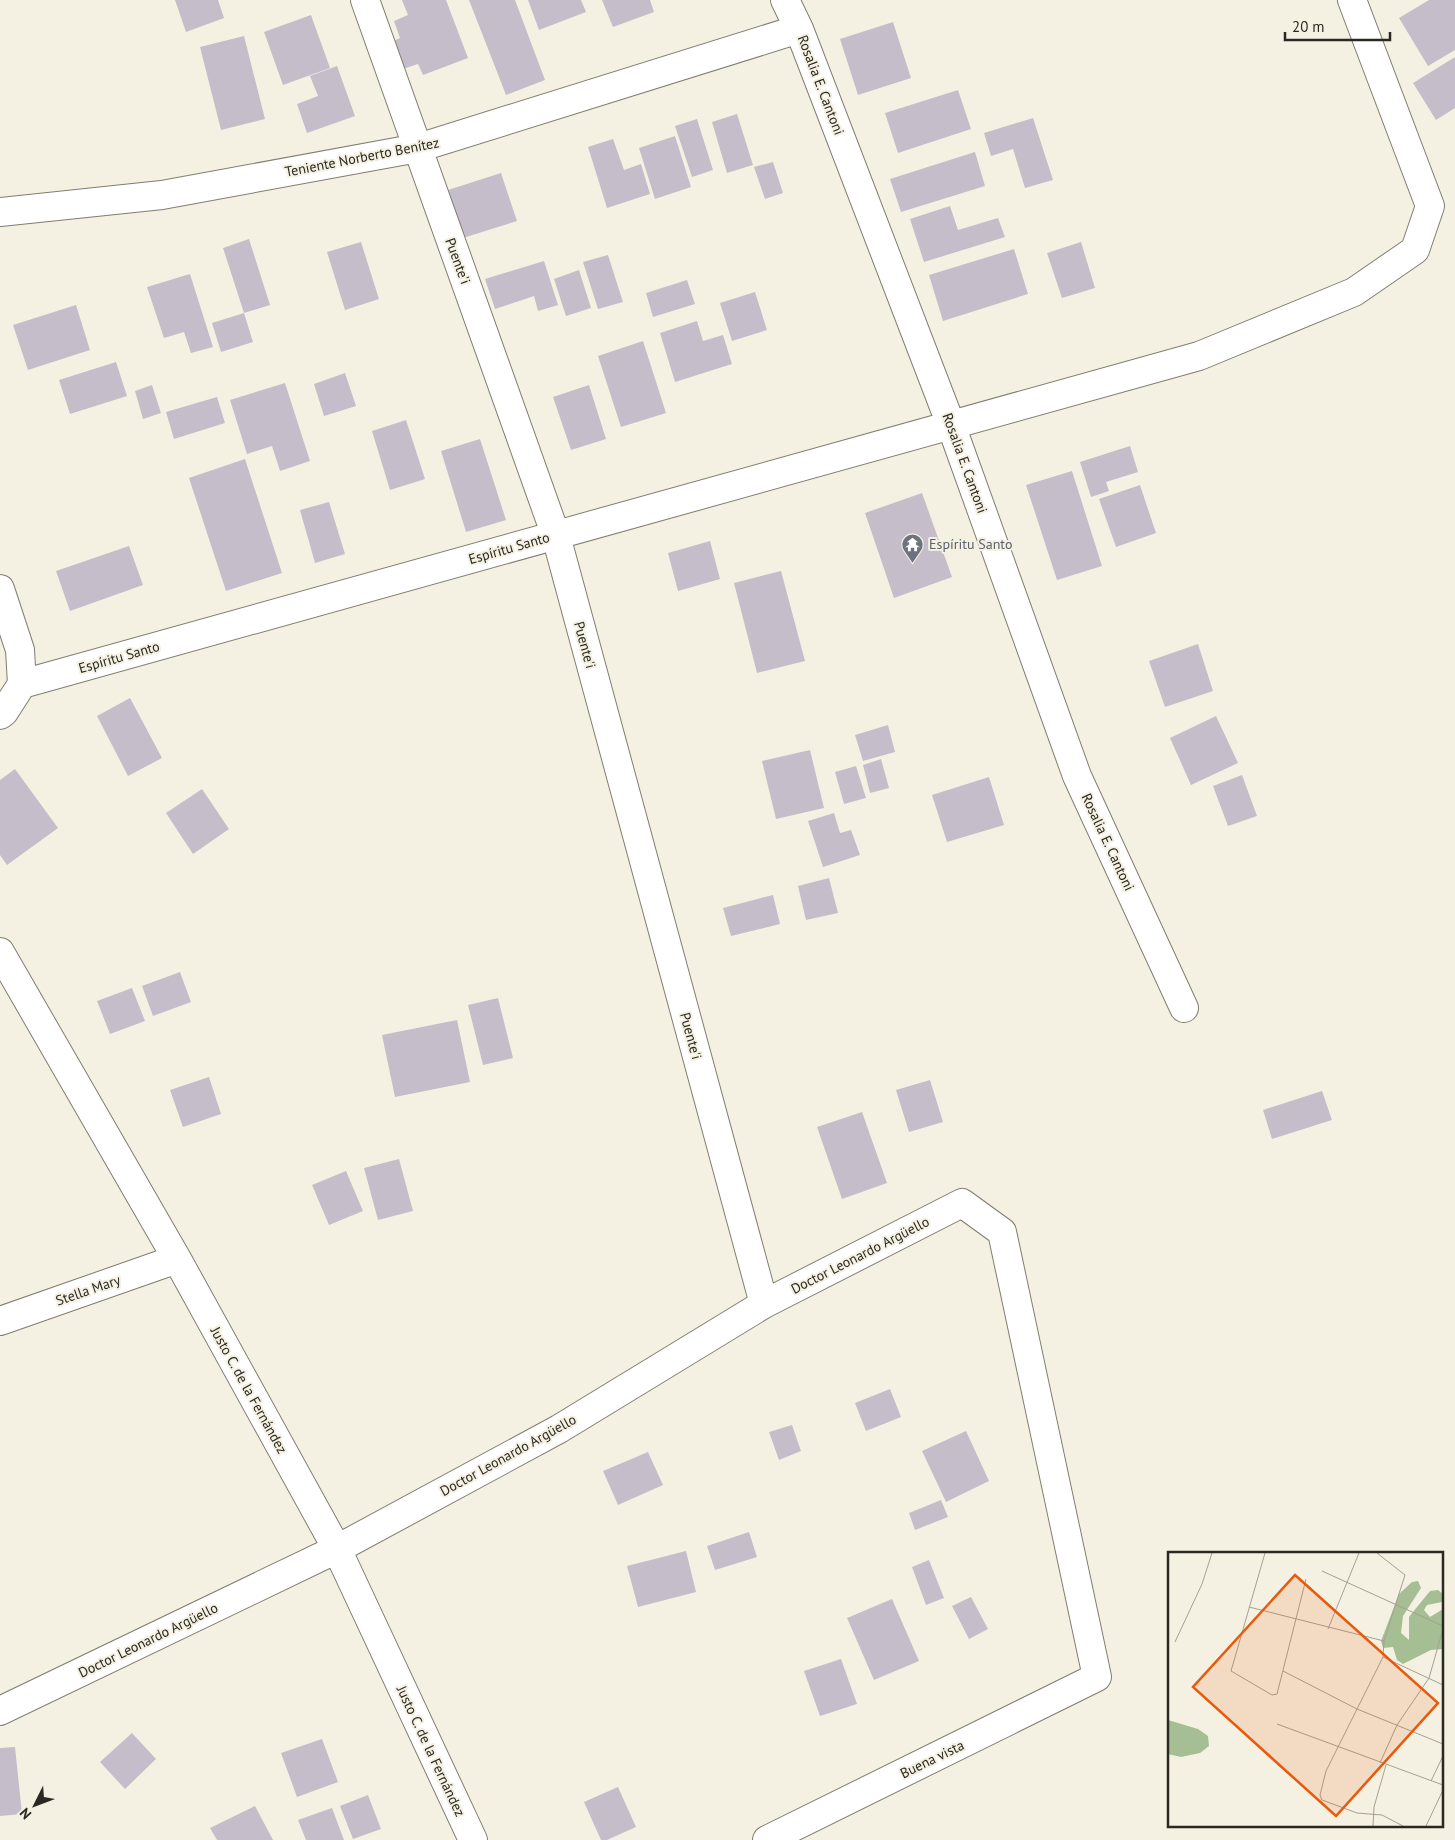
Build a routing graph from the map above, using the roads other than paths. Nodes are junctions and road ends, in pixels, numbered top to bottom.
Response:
1 (365, 0) edge
2 (785, 0) edge
3 (1352, 0) edge
4 (799, 29) junction
5 (418, 148) junction
6 (0, 212) edge
7 (952, 425) junction
8 (556, 536) junction
9 (0, 589) edge
10 (22, 684) junction
11 (0, 715) edge
12 (0, 952) edge
13 (1184, 1008) dead end
14 (177, 1259) junction
15 (764, 1304) junction
16 (0, 1321) edge
17 (337, 1549) junction
18 (1098, 1677) joint
19 (0, 1711) edge
20 (473, 1840) edge
21 (767, 1840) edge

1 - 5 street, Puente'i
2 - 4 street, Rosalia E. Cantoni
3 - 7 street, Espíritu Santo
4 - 5 street, Teniente Norberto Benítez
4 - 7 street, Rosalia E. Cantoni
5 - 6 street, Teniente Norberto Benítez
5 - 8 street, Puente'i
7 - 8 street, Espíritu Santo
7 - 13 street, Rosalia E. Cantoni
8 - 10 street, Espíritu Santo
8 - 15 street, Puente'i
9 - 10 street
10 - 11 street
12 - 14 street, Justo C. de la Fernández
14 - 16 street, Stella Mary
14 - 17 street, Justo C. de la Fernández
15 - 17 street, Doctor Leonardo Argüello
15 - 18 street, Doctor Leonardo Argüello
17 - 19 street, Doctor Leonardo Argüello
17 - 20 street, Justo C. de la Fernández
18 - 21 street, Buena vista

